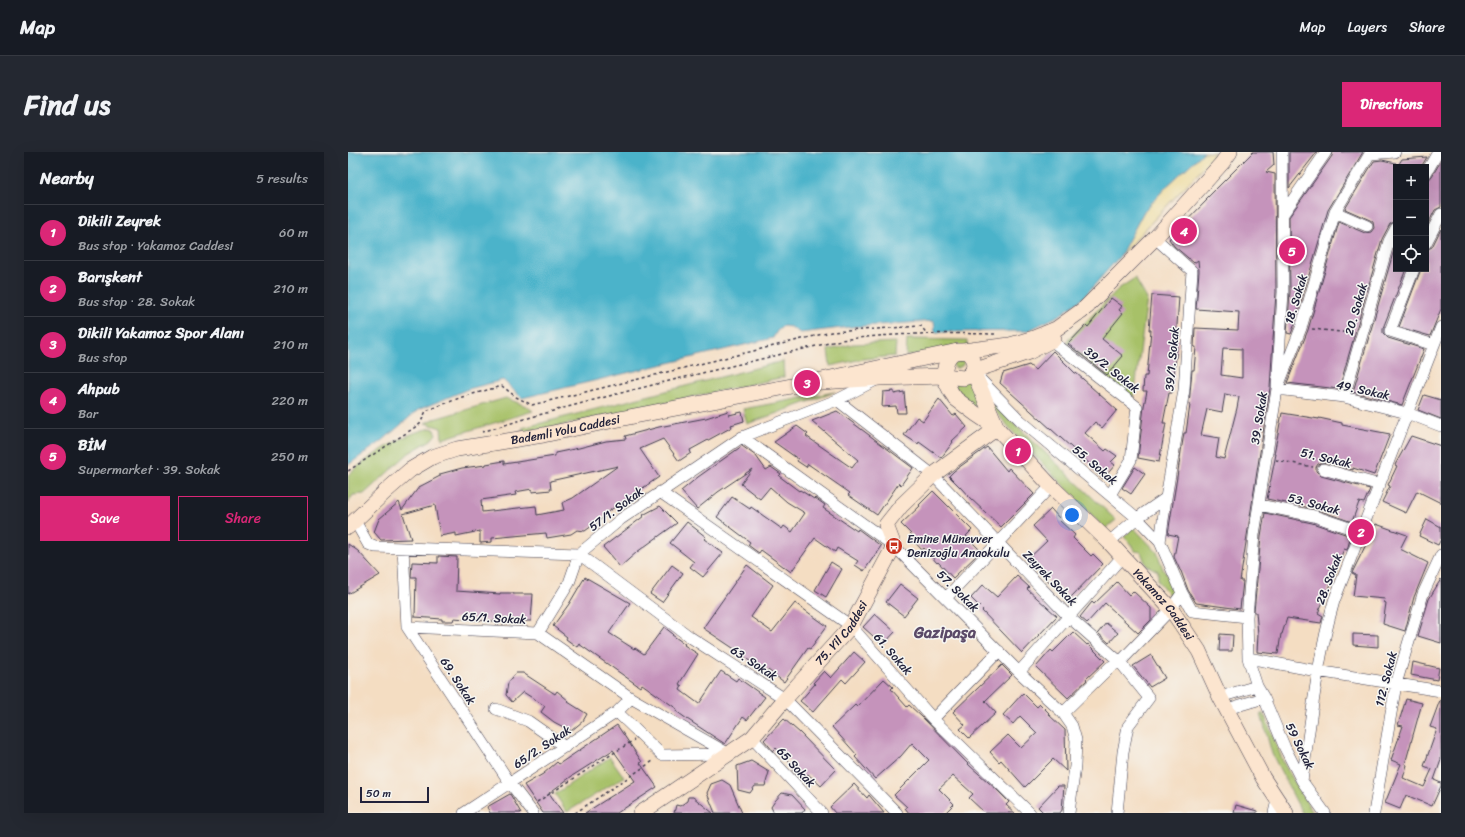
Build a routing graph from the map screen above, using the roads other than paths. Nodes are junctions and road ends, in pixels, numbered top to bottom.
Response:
1 (1230, 152) edge
2 (1282, 152) edge
3 (1326, 152) edge
4 (1395, 152) edge
5 (1438, 152) edge
6 (1370, 153) edge
7 (1429, 168) edge
8 (1335, 212) junction
9 (1283, 214) junction
10 (1441, 214) edge
11 (1367, 226) dead end
12 (1429, 237) edge
13 (1155, 238) junction
14 (1393, 243) edge
15 (1413, 272) edge
16 (1088, 306) junction
17 (1441, 327) edge
18 (1052, 341) junction
19 (1434, 345) junction
20 (958, 351) junction
21 (973, 371) junction
22 (948, 374) junction
23 (880, 378) junction
24 (807, 383) junction
25 (1277, 389) junction
26 (1344, 397) junction
27 (837, 400) junction
28 (1407, 413) junction
29 (1441, 426) edge
30 (997, 428) junction
31 (742, 437) junction
32 (1323, 469) road end
33 (933, 475) junction
34 (1380, 485) junction
35 (1051, 486) junction
36 (660, 492) junction
37 (1110, 495) junction
38 (1166, 498) junction
39 (1259, 505) junction
40 (1137, 518) junction
41 (351, 524) edge
42 (1362, 532) junction
43 (1109, 542) junction
44 (1160, 542) junction
45 (998, 543) junction
46 (894, 546) junction
47 (402, 548) junction
48 (579, 554) junction
49 (1441, 555) edge
50 (1122, 556) junction
51 (1182, 593) junction
52 (946, 598) junction
53 (1171, 609) junction
54 (1069, 617) junction
55 (1247, 617) junction
56 (851, 626) junction
57 (407, 627) junction
58 (538, 633) junction
59 (999, 651) junction
60 (1248, 658) junction
61 (1120, 662) junction
62 (1317, 671) junction
63 (1018, 672) junction
64 (1396, 684) junction
65 (1257, 686) junction
66 (1441, 691) edge
67 (631, 698) junction
68 (785, 698) junction
69 (1264, 698) junction
70 (1223, 703) junction
71 (496, 709) dead end
72 (617, 712) junction
73 (1064, 713) junction
74 (933, 719) junction
75 (752, 738) junction
76 (564, 747) junction
77 (729, 754) junction
78 (1302, 781) junction
79 (510, 783) junction
80 (1275, 806) edge
81 (1321, 809) edge
82 (531, 810) edge
83 (464, 813) edge
84 (641, 813) edge
85 (822, 813) edge
86 (897, 813) edge
87 (1030, 813) edge
88 (1069, 813) edge
89 (1117, 813) edge
90 (1286, 813) edge
91 (1336, 813) edge
92 (1374, 813) edge

1 - 13 main road
2 - 9 street, 39. Sokak
3 - 9 street
4 - 6 street
5 - 7 street
6 - 8 street, 18. Sokak
8 - 11 street
8 - 25 street, 18. Sokak
9 - 25 street, 39. Sokak
10 - 12 street
13 - 16 main road
13 - 38 street, 39/1. Sokak
14 - 26 street, 20. Sokak
15 - 19 street
16 - 18 main road
16 - 20 main road
17 - 19 street, 28. Sokak
18 - 21 main road
18 - 37 street, 39/2. Sokak
19 - 28 street, 28. Sokak
20 - 21 main road
20 - 22 main road
20 - 24 main road
21 - 22 main road
21 - 30 main road
21 - 37 street, 55. Sokak
22 - 23 main road
22 - 30 main road
23 - 24 main road
23 - 27 street, 57/1. Sokak
24 - 41 main road, Bademli Yolu Caddesi
25 - 26 street, 49. Sokak
25 - 39 street, 39. Sokak
26 - 28 street, 49. Sokak
27 - 31 street, 57/1. Sokak
27 - 33 street, Zeyrek Sokak
28 - 29 street, 49. Sokak
28 - 34 street, 28. Sokak
30 - 33 main road
30 - 35 main road, Yakamoz Caddesi
31 - 36 street, 57/1. Sokak
31 - 46 street, 57. Sokak
32 - 34 street, 51. Sokak
33 - 45 street, Zeyrek Sokak
33 - 46 main road
34 - 42 street, 28. Sokak
35 - 43 main road, Yakamoz Caddesi
35 - 45 street
36 - 48 street, 57/1. Sokak
36 - 56 street, 61. Sokak
37 - 40 street, 55. Sokak
38 - 40 street
38 - 44 street, 39/1. Sokak
39 - 42 street, 53. Sokak
39 - 55 street, 39. Sokak
40 - 43 street
40 - 44 street, 55. Sokak
41 - 47 street
42 - 62 street, 28. Sokak
43 - 50 main road, Yakamoz Caddesi
44 - 51 street, 55. Sokak
45 - 52 street
45 - 54 street, Zeyrek Sokak
46 - 52 street, 57. Sokak
46 - 56 main road, 75. Yil Caddesi
47 - 48 street
47 - 57 street, 69. Sokak
48 - 58 street
48 - 68 street, 63. Sokak
49 - 64 street, 112. Sokak
50 - 53 main road, Yakamoz Caddesi
50 - 54 street
51 - 53 street
51 - 55 street, 55. Sokak
52 - 59 street, 57. Sokak
53 - 61 street
53 - 70 main road, Yakamoz Caddesi
54 - 61 street, Zeyrek Sokak
54 - 63 street
55 - 60 street, 39. Sokak
56 - 68 main road, 75. Yil Caddesi
56 - 74 street, 61. Sokak
57 - 58 street, 65/1. Sokak
57 - 79 street, 69. Sokak
58 - 67 street, 65/1. Sokak
59 - 63 street, 57. Sokak
59 - 74 street
60 - 62 street
60 - 65 street, 39. Sokak
61 - 73 street
61 - 89 street, Zeyrek Sokak
62 - 64 street
62 - 78 street, 28. Sokak
63 - 73 street, 57. Sokak
64 - 66 street
64 - 92 street, 112. Sokak
65 - 69 street, 59 Sokak
65 - 70 street
67 - 72 street, 65/2. Sokak
67 - 77 street, 65/1. Sokak
68 - 75 main road, 75. Yil Caddesi
68 - 86 street, 63. Sokak
69 - 70 street
69 - 78 street, 59 Sokak
70 - 80 main road, Yakamoz Caddesi
71 - 76 street
72 - 76 street, 65/2. Sokak
72 - 77 street
73 - 88 street, 57. Sokak
74 - 87 street, 61. Sokak
75 - 77 main road, 75. Yil Caddesi
75 - 85 street, 65 Sokak
76 - 79 street, 65/2. Sokak
77 - 84 main road, 75. Yil Caddesi
78 - 81 street, 59 Sokak
79 - 82 street, 69. Sokak
79 - 83 street, 65/2. Sokak
80 - 90 main road, Yakamoz Caddesi
81 - 91 street

